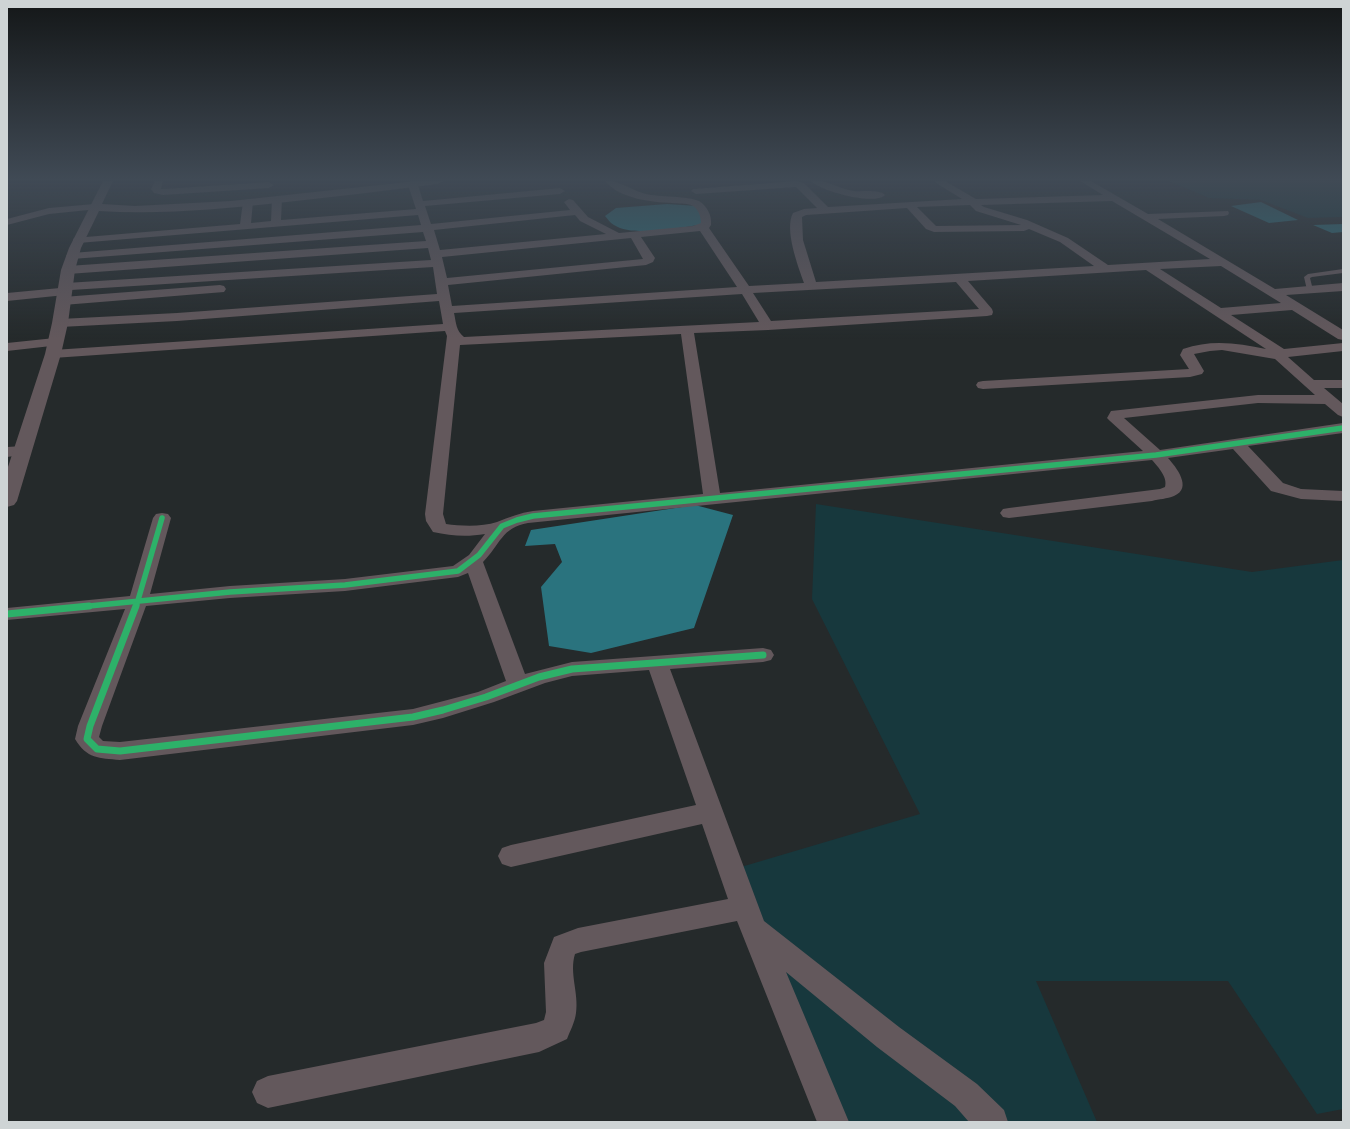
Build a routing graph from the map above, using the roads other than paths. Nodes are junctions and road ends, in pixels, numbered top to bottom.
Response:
1 (81, 234) edge
2 (159, 234) edge
3 (369, 234) edge
4 (429, 234) edge
5 (610, 234) edge
6 (633, 234) junction
7 (636, 234) edge
8 (708, 234) edge
9 (796, 234) edge
10 (1051, 234) edge
11 (1174, 234) edge
12 (615, 236) junction
13 (78, 240) junction
14 (366, 249) junction
15 (322, 252) junction
16 (435, 254) junction
17 (248, 258) junction
18 (1223, 262) junction
19 (70, 263) junction
20 (1147, 266) junction
21 (361, 269) junction
22 (1105, 269) junction
23 (1343, 271) edge
24 (320, 272) junction
25 (247, 276) junction
26 (959, 278) junction
27 (441, 282) junction
28 (811, 286) junction
29 (1343, 287) edge
30 (236, 288) dead end
31 (746, 290) junction
32 (1310, 290) junction
33 (60, 293) junction
34 (1272, 293) junction
35 (7, 297) edge
36 (445, 303) junction
37 (1294, 306) junction
38 (1218, 312) junction
39 (60, 323) junction
40 (768, 326) junction
41 (687, 329) junction
42 (452, 332) junction
43 (1343, 336) edge
44 (7, 347) edge
45 (54, 348) junction
46 (1343, 348) edge
47 (1282, 355) junction
48 (1310, 384) junction
49 (1343, 384) edge
50 (983, 385) dead end
51 (1329, 400) junction
52 (1343, 412) edge
53 (1343, 428) edge
54 (1237, 444) junction
55 (15, 452) edge
56 (1156, 455) junction
57 (1343, 496) edge
58 (712, 499) junction
59 (7, 502) edge
60 (1009, 513) dead end
61 (162, 518) dead end
62 (503, 526) junction
63 (474, 562) junction
64 (138, 601) junction
65 (7, 614) edge
66 (763, 655) dead end
67 (657, 662) junction
68 (518, 685) junction
69 (711, 812) junction
70 (511, 856) dead end
71 (750, 918) junction
72 (268, 1092) dead end
73 (833, 1122) edge
74 (992, 1122) edge

1 - 13 street
2 - 13 street
3 - 19 street
4 - 16 street
5 - 12 street
6 - 7 street
6 - 12 street
6 - 27 street
8 - 31 street
9 - 28 street
10 - 22 street
11 - 18 street
12 - 16 street
13 - 19 street
14 - 15 street
14 - 16 street
14 - 21 street
15 - 17 street
15 - 24 street
16 - 21 street
16 - 27 street
17 - 19 street
17 - 25 street
18 - 20 street
18 - 34 street
19 - 33 street
20 - 22 street
20 - 38 street
21 - 24 street
22 - 26 street
23 - 32 lane
24 - 25 street
25 - 33 street
26 - 28 street
26 - 40 street
27 - 36 street
28 - 31 street
29 - 32 street
30 - 33 street
31 - 36 street
31 - 40 street
32 - 34 street
33 - 35 street
33 - 39 street
34 - 37 street
36 - 39 street
36 - 42 street
37 - 38 street
37 - 43 street
38 - 47 street
39 - 45 street
40 - 41 street
41 - 42 street
41 - 58 street
42 - 45 street
42 - 62 street
44 - 45 street
45 - 55 street
46 - 47 street
47 - 48 street
47 - 50 street
48 - 49 street
48 - 51 street
51 - 52 street
51 - 56 street
53 - 54 street
54 - 56 street
54 - 57 street
55 - 59 street
56 - 58 street
56 - 60 street
58 - 62 street
61 - 64 street
62 - 63 street
63 - 64 street
63 - 68 street
64 - 65 street
64 - 68 street
66 - 67 street
67 - 68 street
67 - 69 street
69 - 70 street
69 - 71 street
71 - 72 street
71 - 73 street
71 - 74 street

